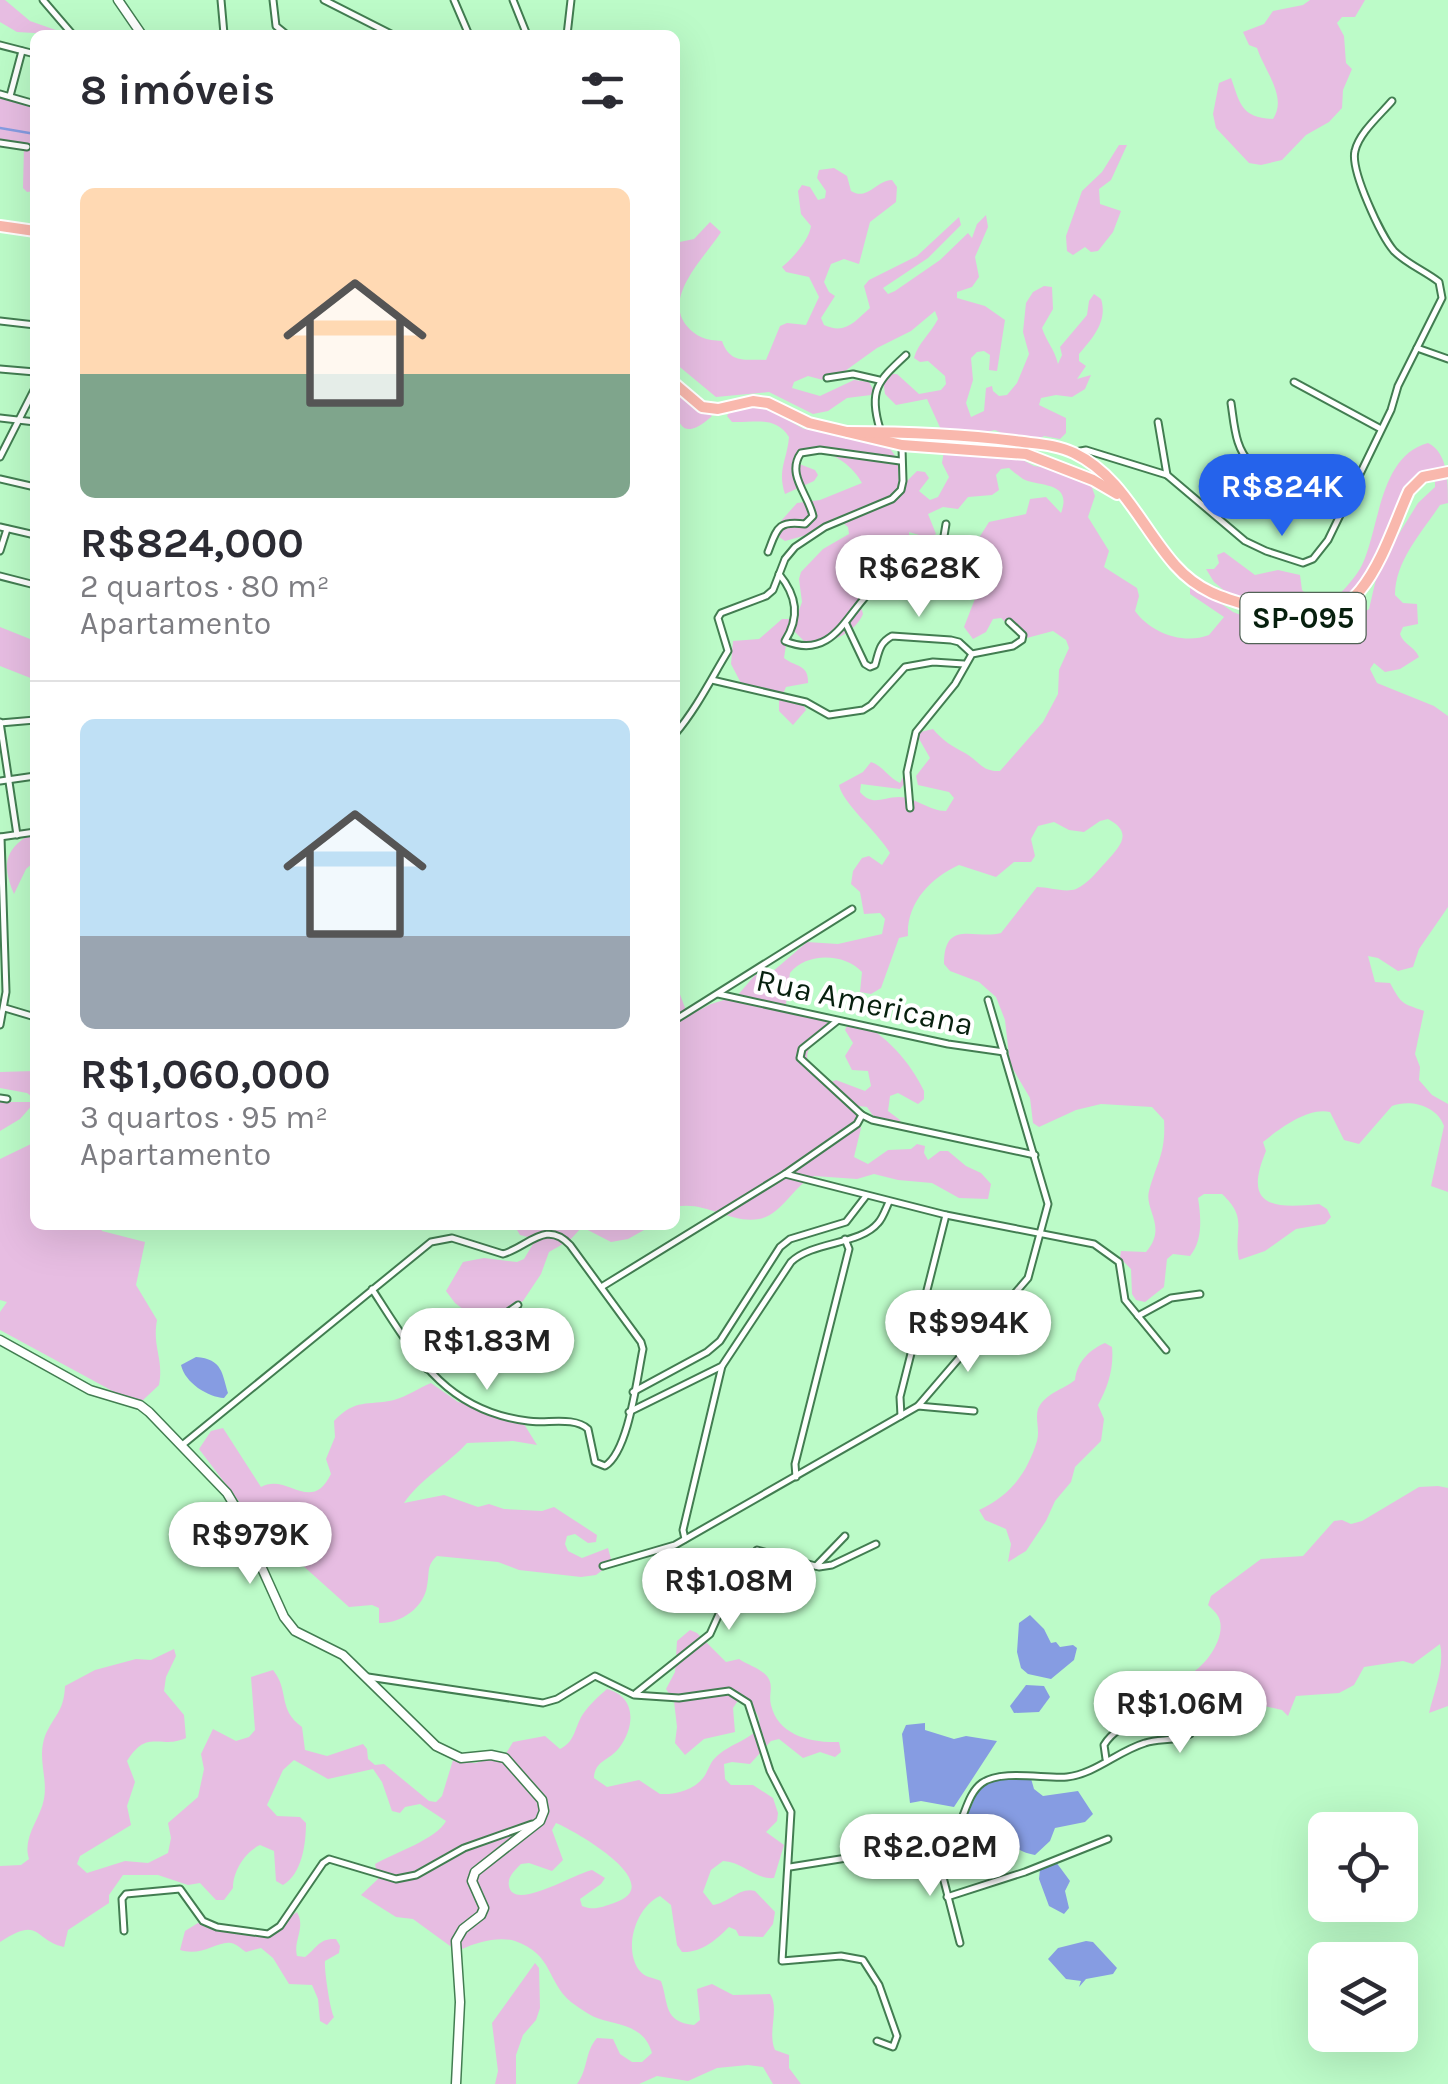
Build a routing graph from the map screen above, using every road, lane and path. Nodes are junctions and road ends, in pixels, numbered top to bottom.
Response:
1 (44, 0) edge
2 (118, 0) edge
3 (221, 0) edge
4 (273, 0) edge
5 (324, 0) edge
6 (454, 0) edge
7 (513, 0) edge
8 (571, 0) edge
9 (69, 30) edge
10 (139, 30) edge
11 (224, 30) edge
12 (281, 30) edge
13 (383, 30) edge
14 (467, 30) edge
15 (525, 30) edge
16 (567, 30) edge
17 (0, 45) edge
18 (22, 51) junction
19 (30, 53) edge
20 (0, 94) edge
21 (10, 96) junction
22 (1392, 101) dead end
23 (30, 102) edge
24 (0, 143) edge
25 (28, 148) dead end
26 (0, 226) edge
27 (30, 230) edge
28 (0, 321) edge
29 (30, 324) edge
30 (1417, 348) junction
31 (906, 356) dead end
32 (1448, 359) edge
33 (0, 369) edge
34 (30, 372) edge
35 (827, 378) dead end
36 (880, 380) junction
37 (1294, 382) dead end
38 (680, 388) edge
39 (30, 398) edge
40 (1231, 403) dead end
41 (0, 418) edge
42 (19, 420) junction
43 (30, 421) edge
44 (1158, 422) dead end
45 (1382, 429) junction
46 (848, 432) junction
47 (880, 432) junction
48 (902, 439) junction
49 (1074, 453) junction
50 (0, 457) edge
51 (900, 461) junction
52 (1063, 467) junction
53 (1448, 472) edge
54 (1167, 475) junction
55 (0, 479) edge
56 (30, 485) edge
57 (1357, 485) junction
58 (1126, 500) junction
59 (946, 524) dead end
60 (4, 528) edge
61 (30, 533) edge
62 (0, 551) edge
63 (768, 552) dead end
64 (939, 554) junction
65 (779, 574) junction
66 (900, 574) junction
67 (0, 576) edge
68 (30, 583) edge
69 (1009, 622) dead end
70 (846, 624) junction
71 (972, 654) junction
72 (964, 664) junction
73 (712, 680) junction
74 (30, 720) edge
75 (0, 723) edge
76 (680, 727) edge
77 (30, 777) edge
78 (9, 780) junction
79 (0, 781) edge
80 (910, 808) dead end
81 (30, 833) edge
82 (17, 835) junction
83 (1, 837) edge
84 (852, 908) dead end
85 (718, 994) junction
86 (988, 1000) dead end
87 (4, 1008) junction
88 (30, 1016) edge
89 (680, 1017) edge
90 (837, 1021) junction
91 (0, 1025) edge
92 (1004, 1052) junction
93 (862, 1115) junction
94 (1035, 1155) junction
95 (786, 1174) junction
96 (866, 1196) junction
97 (889, 1202) junction
98 (946, 1215) junction
99 (1041, 1233) junction
100 (845, 1239) junction
101 (602, 1286) junction
102 (372, 1289) junction
103 (1200, 1294) dead end
104 (518, 1305) dead end
105 (1138, 1316) junction
106 (0, 1340) edge
107 (1166, 1350) dead end
108 (722, 1366) junction
109 (427, 1370) junction
110 (634, 1392) junction
111 (918, 1406) junction
112 (974, 1411) dead end
113 (629, 1412) junction
114 (902, 1416) junction
115 (182, 1446) junction
116 (796, 1476) junction
117 (845, 1536) dead end
118 (685, 1540) junction
119 (876, 1544) dead end
120 (604, 1566) dead end
121 (815, 1567) junction
122 (368, 1677) junction
123 (634, 1695) junction
124 (1106, 1760) junction
125 (540, 1821) junction
126 (1108, 1839) dead end
127 (935, 1846) junction
128 (790, 1867) junction
129 (947, 1897) junction
130 (124, 1931) dead end
131 (960, 1943) dead end
132 (876, 2041) dead end
133 (456, 2084) edge

1 - 9 street
2 - 10 street
3 - 11 street
4 - 12 street
5 - 13 street
6 - 14 street
7 - 15 street
8 - 16 street
17 - 18 street
18 - 19 street
18 - 21 street
20 - 21 street
21 - 23 street
22 - 30 street
24 - 25 street
26 - 27 main road
28 - 29 street
30 - 32 street
30 - 45 street
31 - 36 street
33 - 34 street
35 - 36 street
36 - 47 street
37 - 45 street
38 - 46 main road, SP-095
39 - 42 street
40 - 57 street
41 - 42 street
42 - 43 street
42 - 50 street
44 - 54 street
45 - 57 street
46 - 47 main road, SP-095
46 - 48 main road, SP-095
47 - 48 main road, SP-095
48 - 49 main road, SP-095
48 - 51 street
48 - 52 main road, SP-095
49 - 52 main road
49 - 54 street
49 - 58 main road, SP-095
51 - 63 street
51 - 65 street
52 - 58 main road, SP-095
53 - 58 main road, SP-095
54 - 57 street
55 - 56 street
59 - 64 street
60 - 61 street
60 - 62 street
64 - 66 street
64 - 66 street
65 - 70 street
65 - 73 street
66 - 70 street
67 - 68 street
69 - 71 street
70 - 71 street
71 - 72 street
72 - 73 street
72 - 80 street
73 - 76 street
74 - 75 street
75 - 78 street
77 - 78 street
78 - 79 street
78 - 82 street
81 - 82 street
82 - 83 street
83 - 87 street
84 - 85 street
85 - 89 street
85 - 90 street, Rua Americana
86 - 92 street
87 - 88 street
87 - 91 street
90 - 92 street, Rua Americana
90 - 93 street
92 - 94 street
93 - 94 street
93 - 95 street
94 - 99 street
95 - 96 street
95 - 101 street
96 - 97 street
96 - 110 street
97 - 98 street
97 - 100 street
98 - 99 street
98 - 114 street
99 - 105 street
99 - 111 street
100 - 108 street
100 - 116 street
101 - 102 street
101 - 110 street
102 - 109 street
102 - 115 street
103 - 105 street
104 - 109 street
105 - 107 street
106 - 115 street
108 - 113 street
108 - 118 street
109 - 113 street
110 - 113 street
111 - 112 street
111 - 114 street
114 - 116 street
115 - 122 street
116 - 118 street
117 - 121 street
118 - 120 street
119 - 121 street
121 - 123 street
122 - 123 street
122 - 125 street
123 - 128 street
124 - 124 street
124 - 127 street
125 - 130 street
125 - 133 street
126 - 129 street
127 - 128 street
127 - 129 street
128 - 132 street
129 - 131 street

